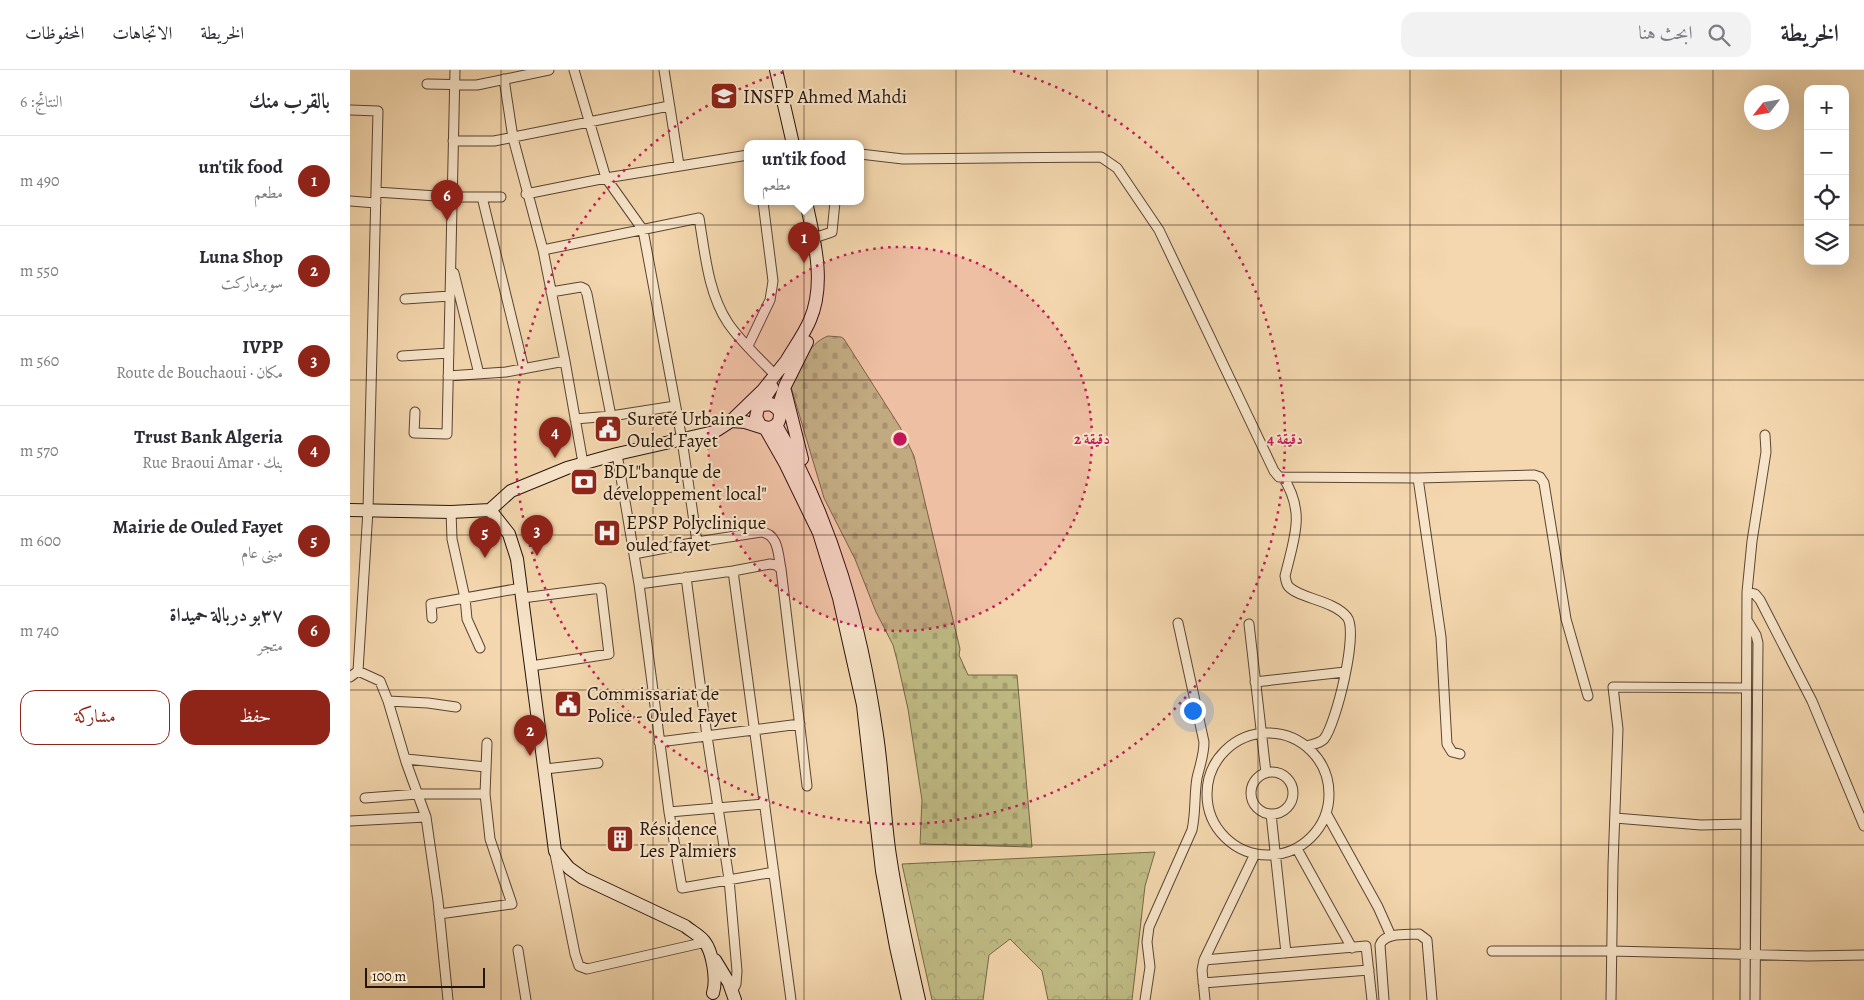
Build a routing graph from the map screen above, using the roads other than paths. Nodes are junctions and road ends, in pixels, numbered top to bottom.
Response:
1 (455, 70) edge
2 (548, 70) edge
3 (574, 70) edge
4 (664, 70) edge
5 (776, 70) edge
6 (783, 70) edge
7 (529, 72) edge
8 (504, 79) junction
9 (427, 84) dead end
10 (454, 86) junction
11 (669, 106) junction
12 (350, 110) edge
13 (591, 122) junction
14 (513, 138) junction
15 (791, 140) edge
16 (798, 140) edge
17 (453, 141) junction
18 (864, 154) edge
19 (744, 156) edge
20 (679, 165) junction
21 (606, 178) junction
22 (376, 192) junction
23 (526, 194) junction
24 (452, 197) junction
25 (482, 197) junction
26 (501, 197) dead end
27 (350, 201) edge
28 (376, 203) junction
29 (763, 205) edge
30 (807, 205) edge
31 (812, 205) edge
32 (836, 205) edge
33 (643, 230) junction
34 (817, 237) junction
35 (542, 250) junction
36 (451, 260) junction
37 (551, 292) junction
38 (450, 296) junction
39 (405, 299) dead end
40 (748, 346) junction
41 (449, 353) junction
42 (402, 356) dead end
43 (786, 360) junction
44 (565, 361) junction
45 (524, 369) junction
46 (479, 374) junction
47 (775, 375) junction
48 (448, 376) junction
49 (785, 386) junction
50 (762, 405) junction
51 (676, 406) junction
52 (778, 408) junction
53 (415, 412) dead end
54 (611, 416) junction
55 (575, 419) junction
56 (731, 422) junction
57 (768, 427) junction
58 (1765, 435) dead end
59 (682, 440) junction
60 (617, 454) junction
61 (583, 464) junction
62 (1283, 477) junction
63 (1418, 478) junction
64 (813, 494) junction
65 (350, 510) edge
66 (368, 510) junction
67 (490, 510) junction
68 (450, 512) junction
69 (697, 542) junction
70 (634, 554) junction
71 (781, 569) junction
72 (733, 571) junction
73 (686, 577) junction
74 (639, 584) junction
75 (1747, 592) junction
76 (522, 593) junction
77 (465, 598) junction
78 (432, 618) dead end
79 (1747, 620) junction
80 (1178, 623) dead end
81 (1248, 624) dead end
82 (480, 648) dead end
83 (531, 666) junction
84 (358, 671) junction
85 (1345, 672) junction
86 (350, 677) edge
87 (1255, 682) junction
88 (1746, 688) junction
89 (1588, 696) dead end
90 (388, 701) junction
91 (456, 707) dead end
92 (800, 724) junction
93 (755, 730) junction
94 (1260, 733) junction
95 (707, 736) junction
96 (659, 742) junction
97 (487, 743) dead end
98 (1306, 746) junction
99 (1204, 751) junction
100 (1460, 754) dead end
101 (406, 759) junction
102 (598, 763) dead end
103 (1213, 765) junction
104 (486, 767) junction
105 (545, 769) junction
106 (1266, 773) junction
107 (807, 786) dead end
108 (418, 794) junction
109 (485, 794) junction
110 (365, 798) dead end
111 (765, 804) junction
112 (718, 808) junction
113 (669, 812) junction
114 (1326, 813) junction
115 (1271, 814) junction
116 (426, 817) junction
117 (1615, 818) junction
118 (350, 821) edge
119 (1746, 824) junction
120 (1864, 826) edge
121 (1297, 849) junction
122 (555, 851) junction
123 (1254, 856) junction
124 (1276, 856) junction
125 (774, 872) junction
126 (729, 879) junction
127 (439, 914) junction
128 (1391, 936) junction
129 (708, 947) junction
130 (1352, 948) junction
131 (518, 950) dead end
132 (1492, 951) dead end
133 (1612, 951) junction
134 (1286, 953) junction
135 (1864, 955) edge
136 (1745, 956) junction
137 (1755, 956) junction
138 (1204, 960) junction
139 (1369, 970) junction
140 (1204, 983) junction
141 (714, 996) edge
142 (733, 997) edge
143 (448, 1000) edge
144 (526, 1000) edge
145 (791, 1000) edge
146 (908, 1000) edge
147 (918, 1000) edge
148 (1145, 1000) edge
149 (1205, 1000) edge
150 (1372, 1000) edge
151 (1384, 1000) edge
152 (1432, 1000) edge
153 (1611, 1000) edge
154 (1745, 1000) edge
155 (1754, 1000) edge

1 - 10 street
2 - 7 street
3 - 13 street
4 - 11 street
5 - 15 main road
6 - 16 main road
7 - 8 street
8 - 10 street
8 - 14 street
9 - 10 street
10 - 17 street
11 - 13 street
11 - 20 street
12 - 22 street
13 - 14 street
13 - 21 street
14 - 17 street
14 - 23 street
17 - 24 street
18 - 62 street
19 - 20 street
20 - 21 street
21 - 23 street
21 - 33 street
22 - 24 street
22 - 28 street
23 - 35 street
24 - 25 street
24 - 36 street
25 - 26 street
25 - 45 street
27 - 28 street
28 - 66 street
29 - 40 street
30 - 34 main road
31 - 34 main road
32 - 34 street
33 - 35 street
33 - 40 street
33 - 51 street
34 - 43 main road
34 - 49 main road
35 - 37 street
36 - 38 street
36 - 46 street
37 - 44 street
37 - 54 street
38 - 39 street
38 - 41 street
40 - 47 street
41 - 42 street
41 - 48 street
43 - 47 main road
43 - 50 main road
44 - 45 street
44 - 55 street
45 - 46 street
46 - 48 street
47 - 56 main road
48 - 53 street
49 - 52 main road
49 - 64 main road
50 - 52 main road
50 - 56 main road
50 - 57 main road
51 - 54 street
51 - 59 street
52 - 57 main road
54 - 55 street
55 - 61 street
56 - 57 main road
56 - 59 main road
57 - 64 main road
57 - 146 main road
58 - 75 street
59 - 60 main road
59 - 69 street
60 - 61 main road
60 - 70 street
61 - 67 main road
62 - 63 street
62 - 85 street
63 - 89 street
63 - 100 street
64 - 147 main road
65 - 66 main road
66 - 68 main road
66 - 84 street
67 - 68 main road
67 - 76 main road
68 - 77 street
69 - 70 street
69 - 71 street
70 - 74 street
71 - 72 street
71 - 92 street
72 - 73 street
72 - 93 street
73 - 74 street
73 - 95 street
74 - 96 street
75 - 79 street
75 - 120 street
76 - 77 street
76 - 83 main road
76 - 83 street
77 - 78 street
77 - 82 street
79 - 88 street
79 - 137 street
80 - 99 street
81 - 87 street
83 - 105 main road
84 - 86 street
84 - 90 street
85 - 87 street
85 - 98 street
87 - 94 street
88 - 117 street
88 - 119 street
90 - 91 street
90 - 101 street
92 - 93 street
92 - 107 street
93 - 95 street
93 - 111 street
94 - 98 street
94 - 103 street
94 - 106 street
95 - 96 street
95 - 112 street
96 - 113 street
97 - 104 street
98 - 114 street
99 - 103 street
99 - 148 street
101 - 104 street
101 - 108 street
102 - 105 street
103 - 123 street
104 - 109 street
105 - 122 main road
106 - 115 street
106 - 115 street
108 - 109 street
108 - 110 street
108 - 116 street
109 - 127 street
111 - 112 street
111 - 125 street
112 - 113 street
112 - 126 street
113 - 126 street
114 - 121 street
114 - 128 street
115 - 124 street
116 - 118 street
116 - 127 street
117 - 119 street
117 - 133 street
119 - 136 street
121 - 124 street
121 - 130 street
122 - 129 main road
122 - 129 street
123 - 124 street
123 - 138 street
124 - 134 street
125 - 126 street
125 - 145 street
126 - 142 street
127 - 143 street
128 - 151 street
128 - 152 street
129 - 141 main road
129 - 142 main road
130 - 134 street
130 - 139 street
131 - 144 street
132 - 133 street
133 - 136 street
133 - 153 street
134 - 138 street
135 - 137 street
136 - 137 street
136 - 154 street
137 - 155 street
138 - 140 street
139 - 140 street
139 - 150 street
140 - 149 street
141 - 142 main road

